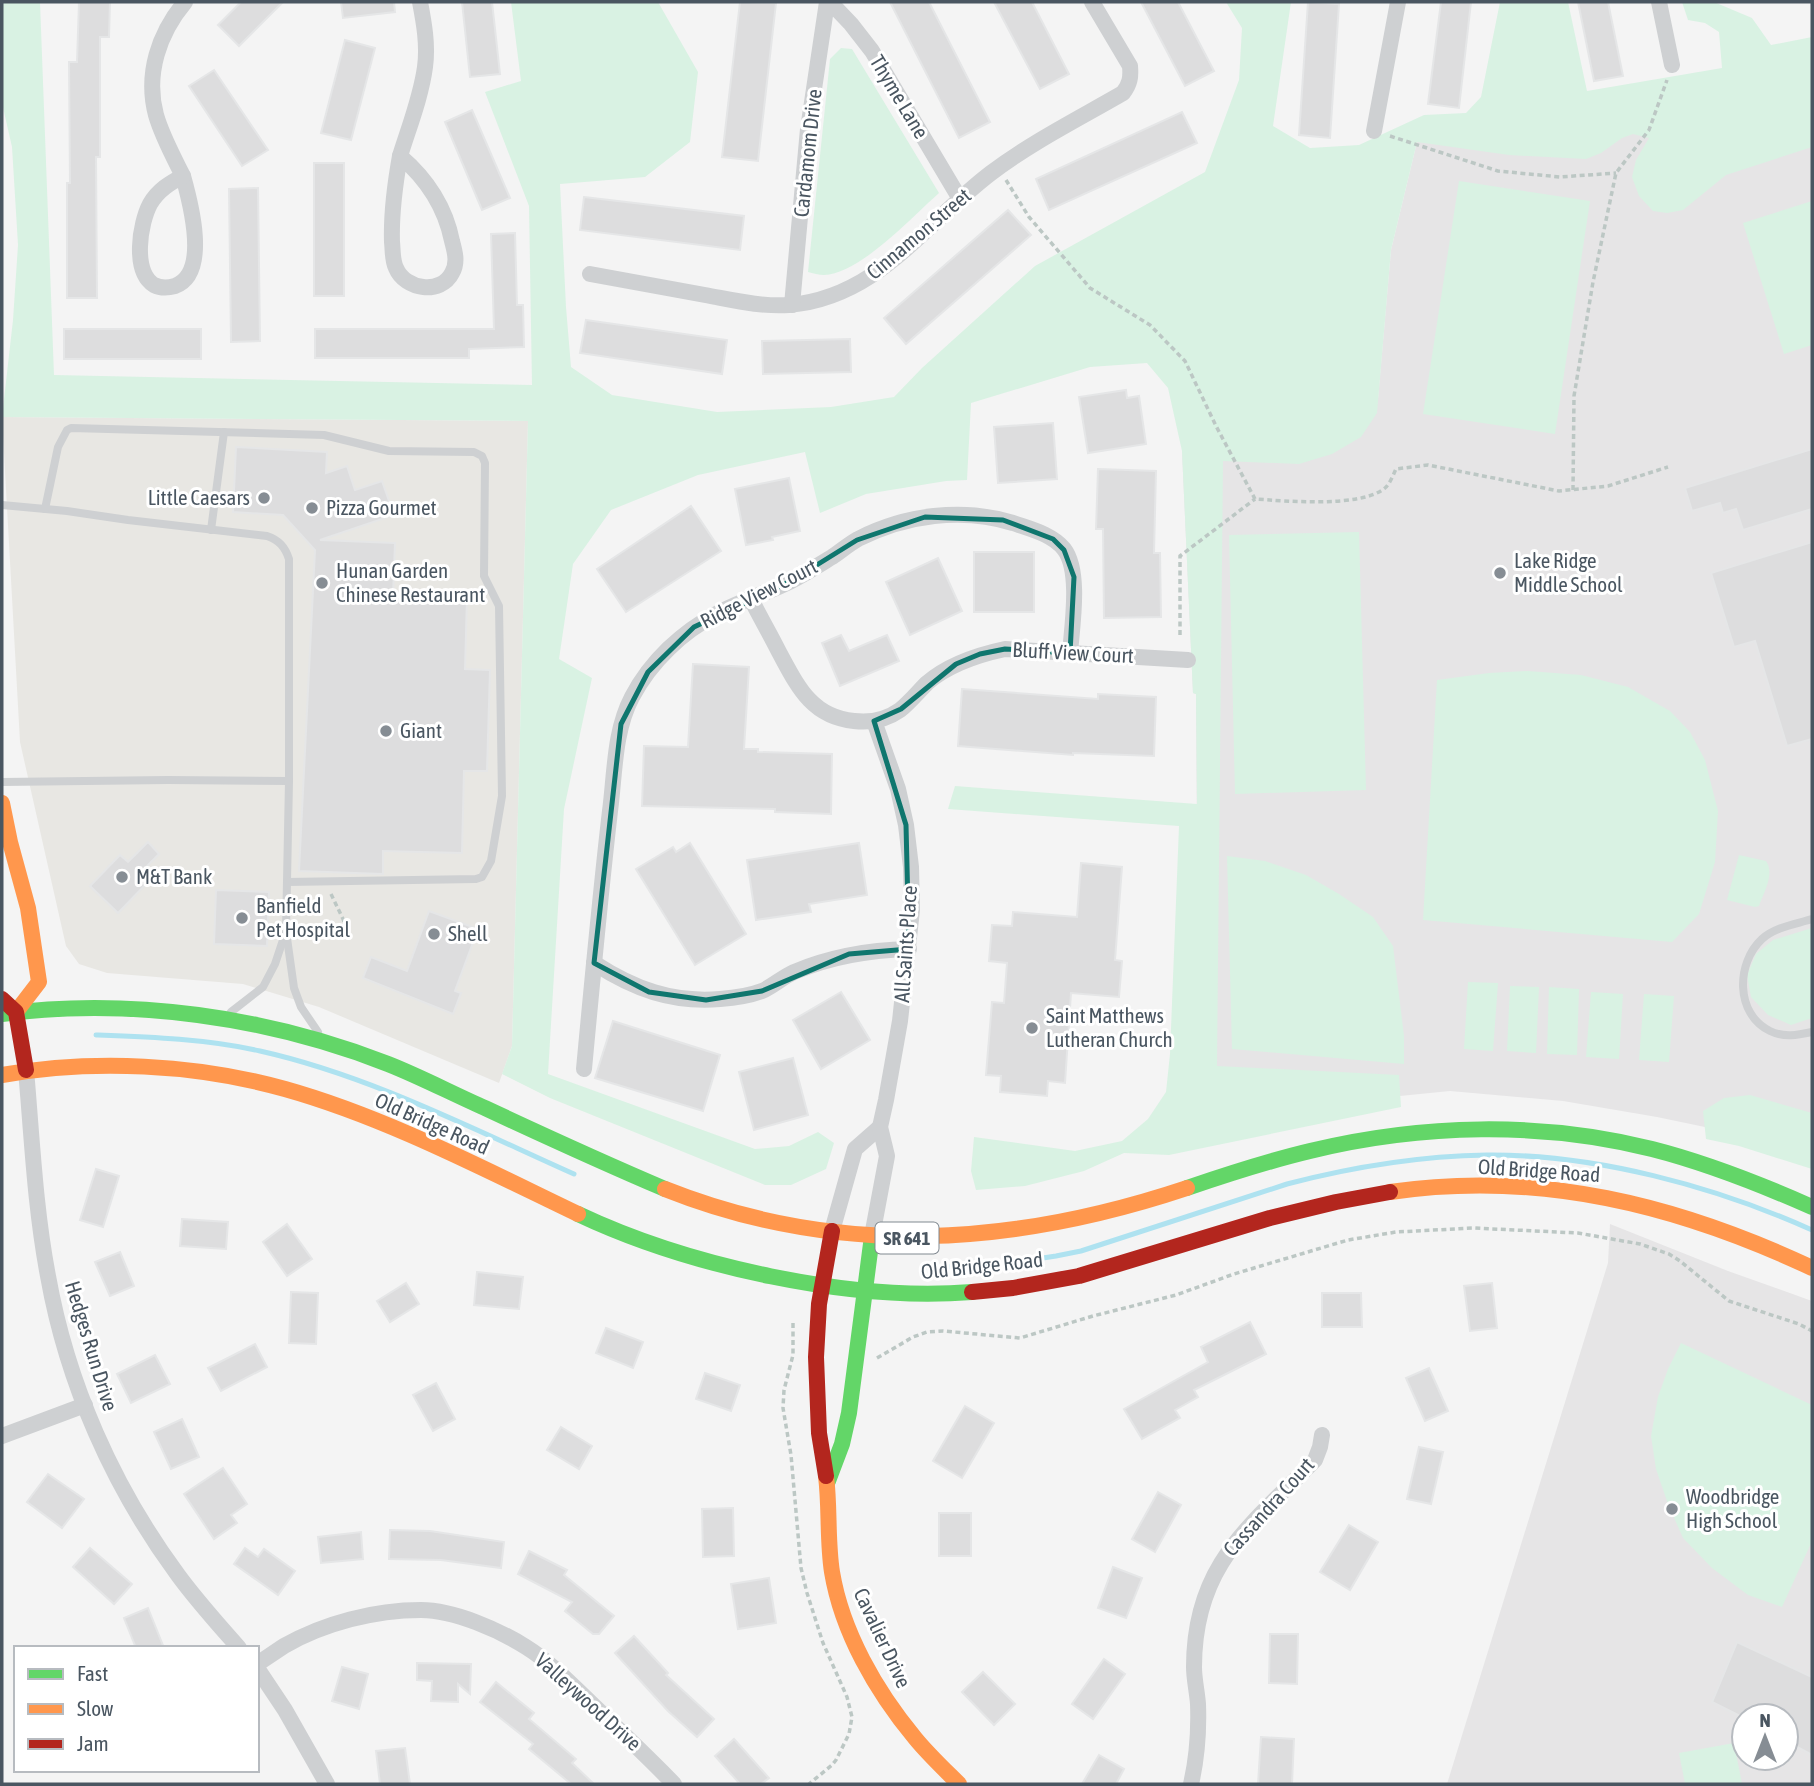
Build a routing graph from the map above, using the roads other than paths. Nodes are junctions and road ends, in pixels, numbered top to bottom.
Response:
1 (185, 2) edge
2 (421, 2) edge
3 (828, 2) edge
4 (1092, 2) edge
5 (1398, 2) edge
6 (1659, 2) edge
7 (1672, 65) road end
8 (1374, 131) road end
9 (400, 156) junction
10 (183, 176) junction
11 (960, 199) junction
12 (590, 274) dead end
13 (792, 305) junction
14 (224, 432) junction
15 (2, 505) edge
16 (45, 509) junction
17 (211, 530) junction
18 (751, 599) junction
19 (1070, 653) junction
20 (1188, 660) dead end
21 (874, 721) junction
22 (289, 781) junction
23 (2, 782) edge
24 (2, 803) edge
25 (287, 882) junction
26 (1812, 919) edge
27 (286, 931) junction
28 (909, 949) junction
29 (594, 964) junction
30 (2, 999) edge
31 (9, 1013) edge
32 (222, 1019) junction
33 (1812, 1032) edge
34 (325, 1043) junction
35 (584, 1069) dead end
36 (26, 1070) junction
37 (2, 1074) edge
38 (880, 1127) junction
39 (1812, 1207) edge
40 (832, 1231) junction
41 (872, 1236) junction
42 (1812, 1268) edge
43 (822, 1286) junction
44 (866, 1291) junction
45 (85, 1405) junction
46 (1322, 1435) dead end
47 (2, 1436) edge
48 (827, 1484) junction
49 (237, 1646) edge
50 (259, 1665) edge
51 (259, 1669) edge
52 (327, 1784) edge
53 (674, 1784) edge
54 (959, 1784) edge
55 (1191, 1784) edge

1 - 10 street
2 - 9 street
3 - 11 street, Thyme Lane
3 - 13 street, Cardamom Drive
4 - 11 street, Cinnamon Street
5 - 8 street
6 - 7 street
9 - 9 street
10 - 10 street
11 - 13 street, Cinnamon Street
12 - 13 street, Cinnamon Street
14 - 16 lane
14 - 17 lane
14 - 25 lane
15 - 16 lane
16 - 17 lane
17 - 22 lane
18 - 19 street, Ridge View Court
18 - 21 street
18 - 29 street, Ridge View Court
19 - 20 street, Bluff View Court
19 - 21 street, Bluff View Court
21 - 28 street, All Saints Place
22 - 23 lane
22 - 25 lane
24 - 31 main road
25 - 27 lane
26 - 33 lane
27 - 32 lane
27 - 34 lane
28 - 29 street
28 - 38 street, All Saints Place
29 - 35 street, Ridge View Court
30 - 31 main road
31 - 32 main road, Old Bridge Road / SR 641
31 - 36 main road, Hedges Run Drive
32 - 34 main road, Old Bridge Road / SR 641
34 - 40 main road, Old Bridge Road / SR 641
36 - 37 main road, Old Bridge Road
36 - 43 main road, Old Bridge Road
36 - 45 street, Hedges Run Drive
38 - 40 street
38 - 41 street, All Saints Place
39 - 41 main road, Old Bridge Road / SR 641
40 - 41 main road, Old Bridge Road / SR 641
40 - 43 main road, Cavalier Drive
41 - 44 main road, Cavalier Drive
42 - 44 main road, Old Bridge Road
43 - 44 main road, Old Bridge Road
43 - 48 main road, Cavalier Drive
44 - 48 main road, Cavalier Drive
45 - 47 street
45 - 49 street, Hedges Run Drive
46 - 55 street, Cassandra Court
48 - 54 main road, Cavalier Drive
50 - 53 street, Valleywood Drive
51 - 52 street

